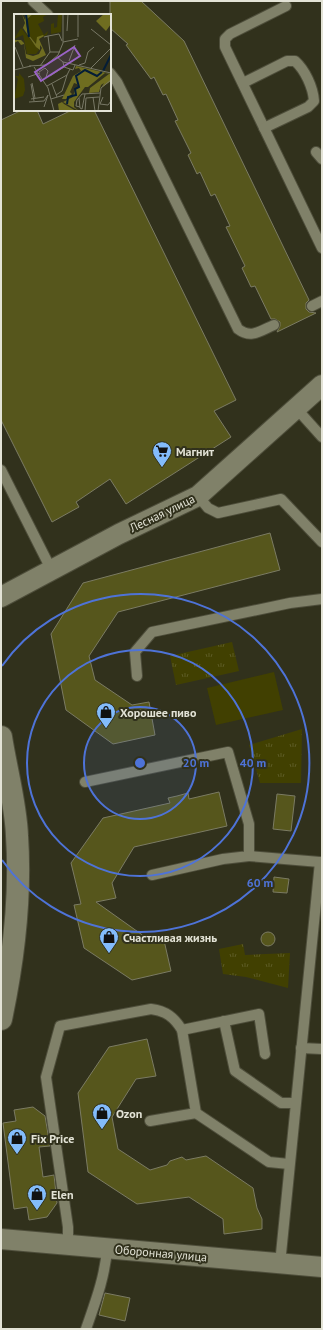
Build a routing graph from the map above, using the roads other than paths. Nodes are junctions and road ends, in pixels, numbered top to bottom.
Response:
1 (33, 1) edge
2 (286, 6) dead end
3 (47, 14) edge
4 (111, 74) edge
5 (242, 83) junction
6 (264, 128) junction
7 (322, 248) edge
8 (322, 301) edge
9 (312, 306) dead end
10 (274, 324) dead end
11 (322, 385) edge
12 (296, 408) junction
13 (322, 437) edge
14 (1, 470) edge
15 (198, 496) junction
16 (322, 542) edge
17 (51, 569) junction
18 (1, 597) edge
19 (322, 599) edge
20 (137, 676) dead end
21 (1, 737) edge
22 (85, 782) dead end
23 (9, 787) junction
24 (1, 834) edge
25 (249, 856) junction
26 (321, 862) edge
27 (152, 875) dead end
28 (1, 1019) edge
29 (224, 1021) junction
30 (182, 1030) junction
31 (300, 1048) junction
32 (322, 1050) edge
33 (265, 1054) dead end
34 (295, 1103) junction
35 (196, 1113) junction
36 (150, 1121) dead end
37 (289, 1164) junction
38 (1, 1239) edge
39 (68, 1245) junction
40 (107, 1249) junction
41 (280, 1264) junction
42 (322, 1267) edge
43 (86, 1329) edge

1 - 3 lane
2 - 5 lane
4 - 10 lane
5 - 6 lane
5 - 6 lane
6 - 7 lane
8 - 9 lane
11 - 12 street, Лесная улица
12 - 13 lane
12 - 15 street, Лесная улица
14 - 17 lane
15 - 16 lane
15 - 17 street, Лесная улица
17 - 18 street, Лесная улица
19 - 20 lane
21 - 23 main road
22 - 25 lane
23 - 24 main road
23 - 28 main road
25 - 26 lane
25 - 27 lane
26 - 31 lane
29 - 30 lane
29 - 33 lane
29 - 34 lane
30 - 35 lane
30 - 39 lane
31 - 32 lane
31 - 34 lane
34 - 37 lane
35 - 36 lane
35 - 37 lane
37 - 41 lane
38 - 39 street, Оборонная улица
39 - 40 street, Оборонная улица
40 - 41 street, Оборонная улица
40 - 43 lane
41 - 42 street, Оборонная улица

